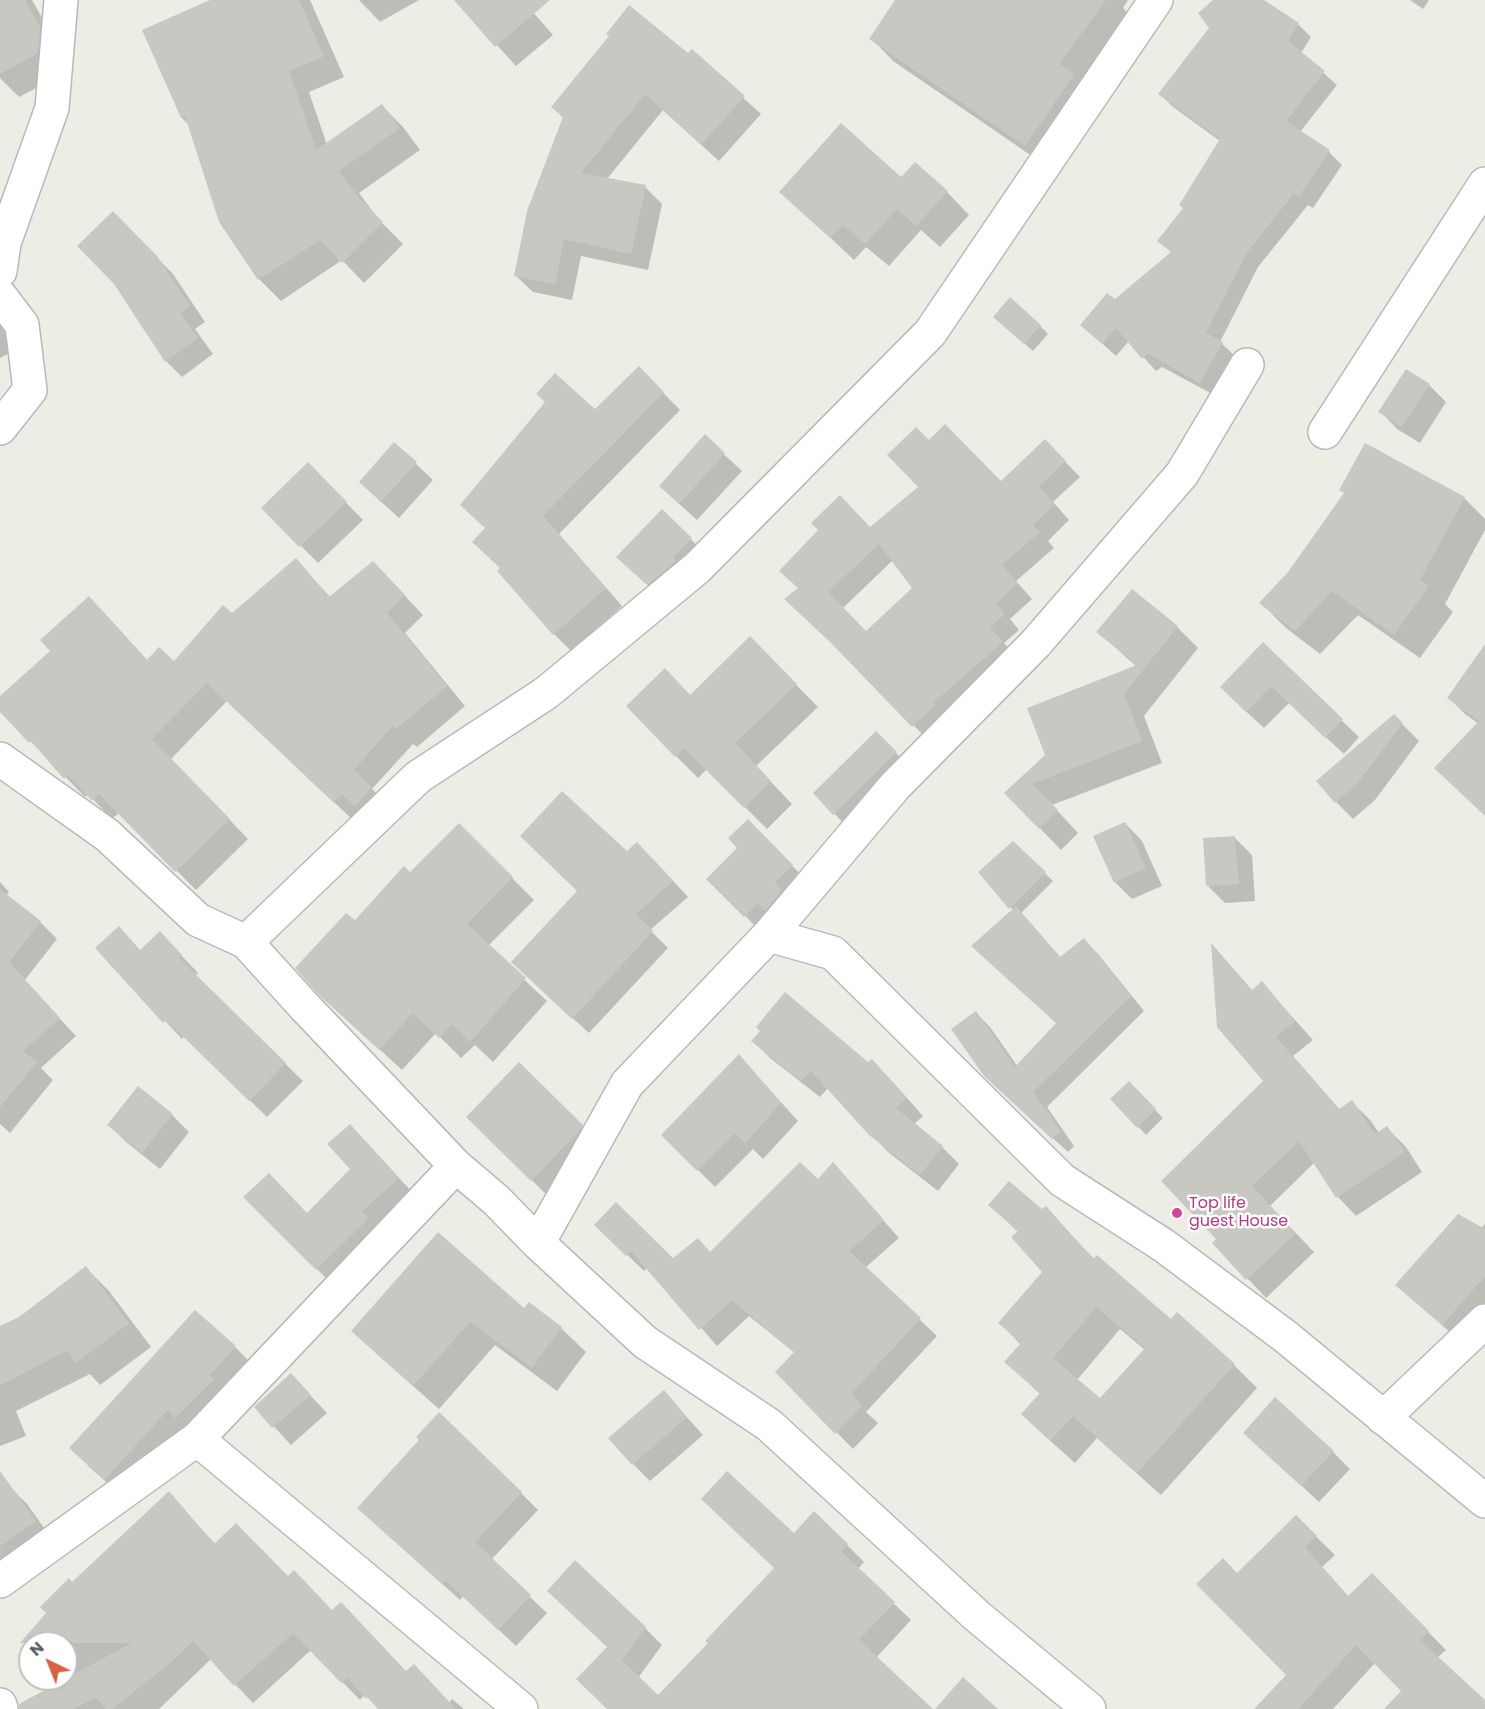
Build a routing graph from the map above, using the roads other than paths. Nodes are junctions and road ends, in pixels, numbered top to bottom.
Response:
1 (61, 0) edge
2 (1156, 0) edge
3 (1485, 184) edge
4 (0, 271) edge
5 (0, 296) edge
6 (1246, 365) dead end
7 (0, 428) edge
8 (1325, 432) dead end
9 (0, 759) edge
10 (769, 935) junction
11 (246, 942) junction
12 (456, 1166) junction
13 (538, 1243) junction
14 (1485, 1321) edge
15 (1383, 1418) junction
16 (197, 1439) junction
17 (1485, 1501) edge
18 (0, 1581) edge
19 (521, 1709) edge
20 (1089, 1709) edge

1 - 4 street
2 - 11 street
3 - 8 street
5 - 7 street
6 - 10 street
9 - 11 street
10 - 13 street
10 - 15 street
11 - 12 street
12 - 13 street
12 - 16 street
13 - 20 street
14 - 15 street
15 - 17 street
16 - 18 street
16 - 19 street

